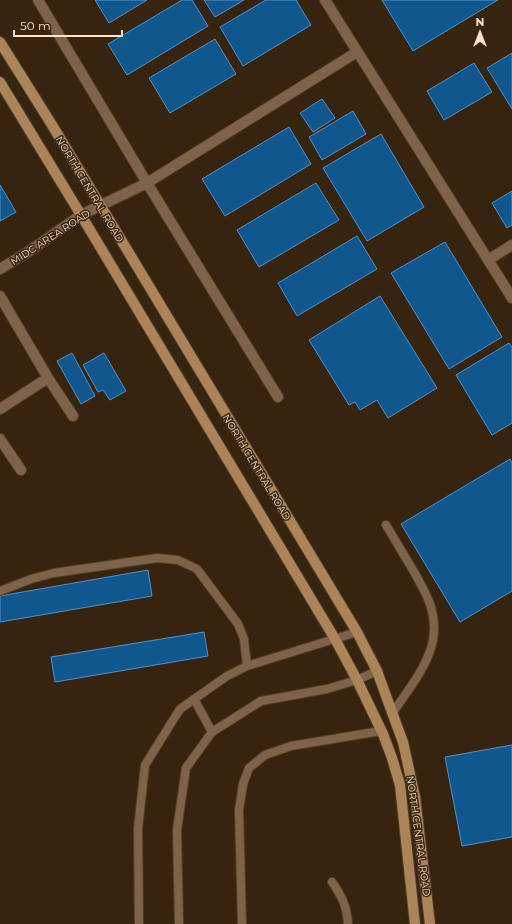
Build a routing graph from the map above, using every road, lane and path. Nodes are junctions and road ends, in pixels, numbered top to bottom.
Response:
1 (38, 0) edge
2 (325, 0) edge
3 (0, 42) edge
4 (357, 52) junction
5 (0, 82) edge
6 (147, 182) junction
7 (100, 205) junction
8 (81, 215) junction
9 (512, 245) edge
10 (488, 260) junction
11 (0, 269) edge
12 (0, 296) edge
13 (512, 298) edge
14 (48, 378) junction
15 (278, 397) dead end
16 (0, 409) edge
17 (73, 416) dead end
18 (0, 439) edge
19 (21, 470) dead end
20 (386, 525) dead end
21 (0, 591) edge
22 (357, 632) junction
23 (335, 639) junction
24 (247, 666) junction
25 (377, 670) junction
26 (356, 680) junction
27 (194, 699) junction
28 (392, 714) junction
29 (381, 731) junction
30 (212, 732) junction
31 (332, 882) dead end
32 (139, 924) edge
33 (179, 924) edge
34 (242, 924) edge
35 (348, 924) edge
36 (415, 924) edge
37 (430, 924) edge

1 - 6 street
2 - 4 street
3 - 7 main road, NORTH CENTRAL ROAD
4 - 6 street, MIDC AREA ROAD
4 - 10 street
5 - 8 main road, NORTH CENTRAL ROAD
6 - 7 street, MIDC AREA ROAD
6 - 15 street
7 - 8 street, MIDC AREA ROAD
7 - 22 main road, NORTH CENTRAL ROAD
8 - 11 street, MIDC AREA ROAD
8 - 23 main road, NORTH CENTRAL ROAD
9 - 10 street
10 - 13 street
12 - 14 street
14 - 16 street
14 - 17 street
18 - 19 street
20 - 28 lane
21 - 24 lane
22 - 23 lane
22 - 25 main road, NORTH CENTRAL ROAD
23 - 24 lane
23 - 26 main road, NORTH CENTRAL ROAD
24 - 27 lane
25 - 26 lane
25 - 28 main road, NORTH CENTRAL ROAD
26 - 29 main road, NORTH CENTRAL ROAD
26 - 30 lane
27 - 30 lane
27 - 32 lane
28 - 37 main road, NORTH CENTRAL ROAD
29 - 34 lane
29 - 36 main road, NORTH CENTRAL ROAD
30 - 33 lane
31 - 35 lane

